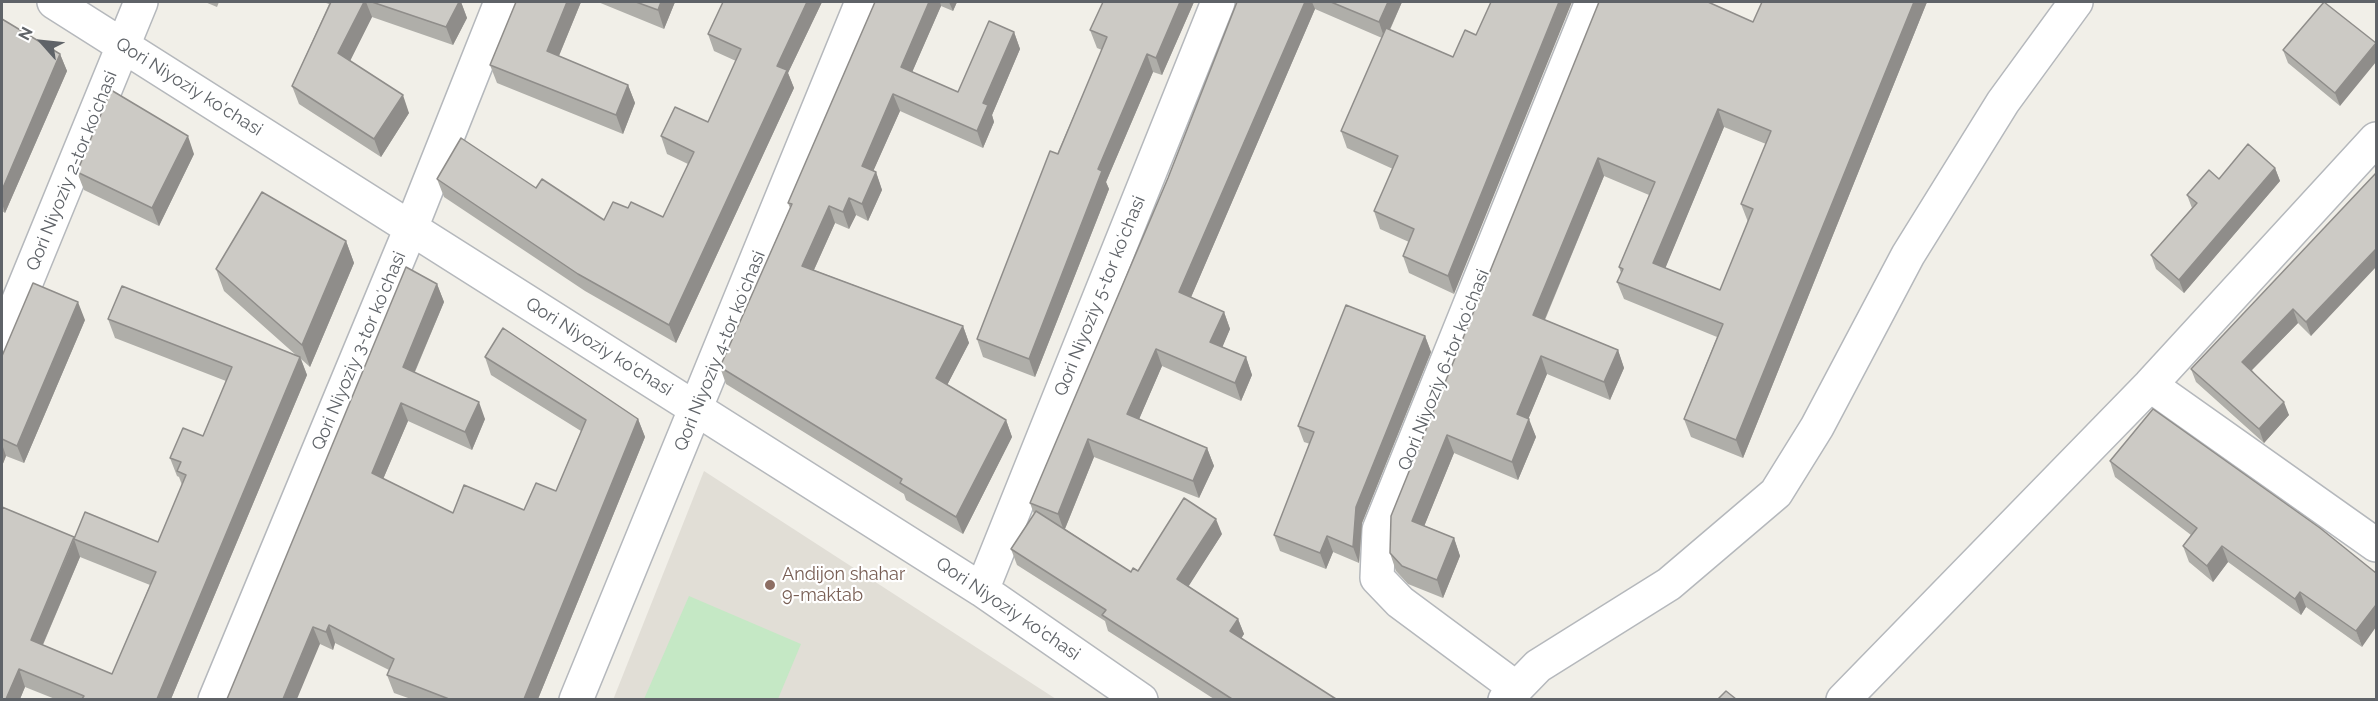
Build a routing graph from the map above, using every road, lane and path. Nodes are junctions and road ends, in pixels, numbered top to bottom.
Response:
1 (54, 2) edge
2 (141, 2) edge
3 (501, 2) edge
4 (862, 2) edge
5 (1218, 2) edge
6 (1592, 2) edge
7 (2076, 2) edge
8 (123, 46) junction
9 (2376, 139) edge
10 (411, 228) junction
11 (2, 341) edge
12 (2150, 385) junction
13 (696, 409) junction
14 (2376, 545) edge
15 (982, 590) junction
16 (1510, 694) edge
17 (215, 699) edge
18 (576, 699) edge
19 (1141, 699) edge
20 (1843, 699) edge

1 - 8 street, Qori Niyoziy ko'chasi
2 - 8 street, Qori Niyoziy 2-tor koʻchasi
3 - 10 street, Qori Niyoziy 3-tor koʻchasi
4 - 13 street, Qori Niyoziy 4-tor koʻchasi
5 - 15 street, Qori Niyoziy 5-tor koʻchasi
6 - 16 street, Qori Niyoziy 6-tor koʻchasi
7 - 16 street
8 - 10 street, Qori Niyoziy ko'chasi
8 - 11 street, Qori Niyoziy 2-tor koʻchasi
9 - 12 street
10 - 13 street, Qori Niyoziy ko'chasi
10 - 17 street, Qori Niyoziy 3-tor koʻchasi
12 - 14 street
12 - 20 street
13 - 15 street, Qori Niyoziy ko'chasi
13 - 18 street, Qori Niyoziy 4-tor koʻchasi
15 - 19 street, Qori Niyoziy ko'chasi

